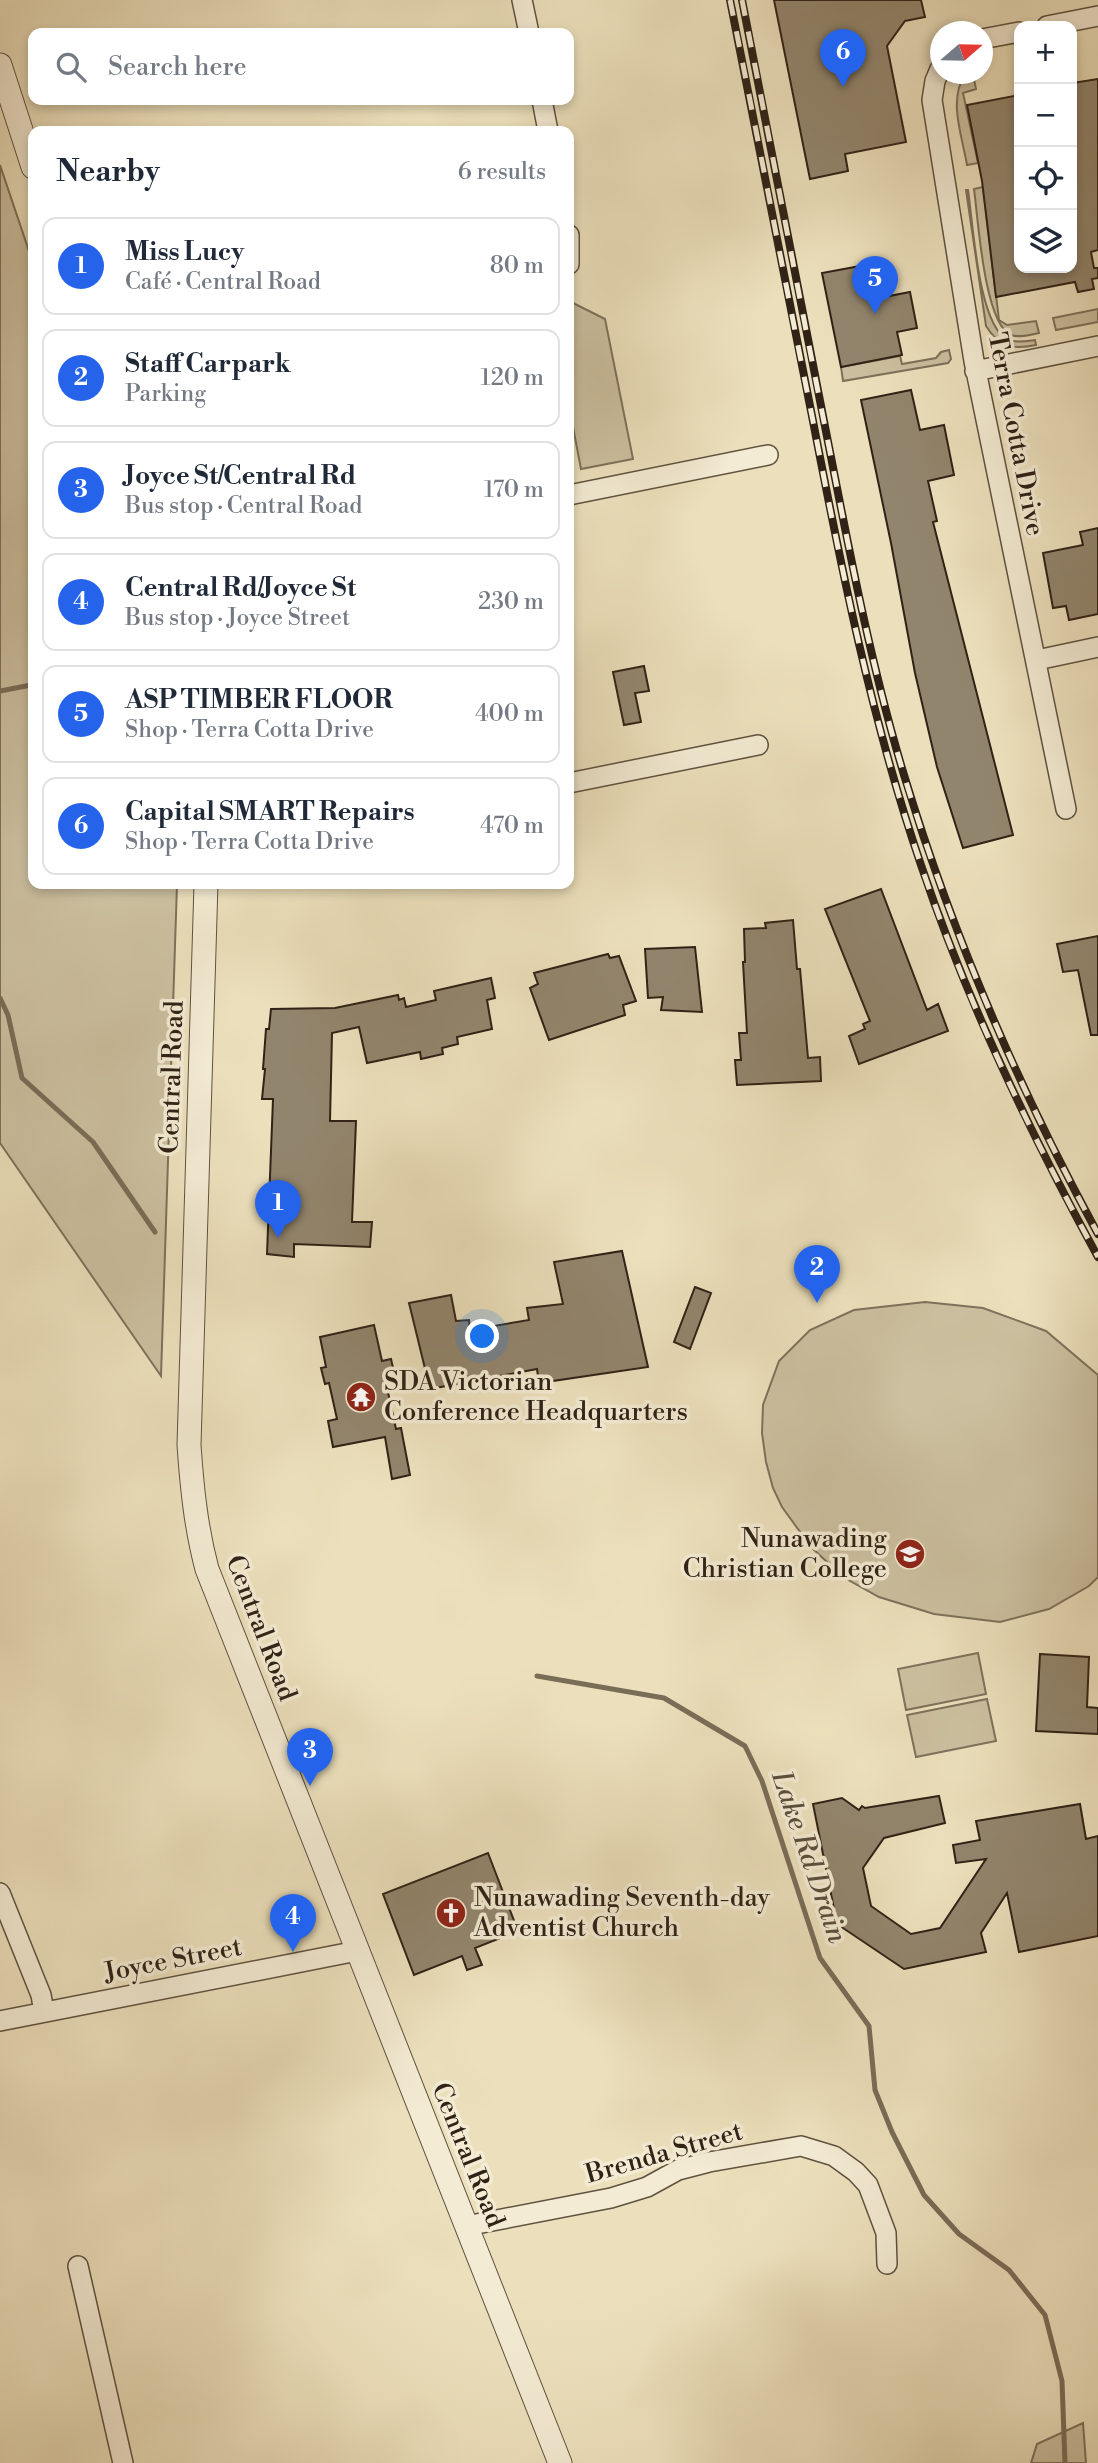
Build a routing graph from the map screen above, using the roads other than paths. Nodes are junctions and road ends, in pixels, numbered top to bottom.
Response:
1 (522, 0) edge
2 (1098, 16) edge
3 (1072, 21) edge
4 (528, 28) edge
5 (1014, 33) edge
6 (993, 37) edge
7 (0, 65) edge
8 (935, 84) edge
9 (543, 105) edge
10 (547, 126) edge
11 (28, 152) edge
12 (1098, 346) edge
13 (975, 371) junction
14 (768, 455) dead end
15 (574, 494) edge
16 (1098, 648) edge
17 (1037, 660) junction
18 (758, 745) dead end
19 (574, 782) edge
20 (1066, 808) dead end
21 (206, 889) edge
22 (0, 1893) edge
23 (357, 1951) junction
24 (44, 2012) junction
25 (0, 2021) edge
26 (466, 2226) junction
27 (887, 2264) dead end
28 (78, 2266) dead end
29 (123, 2463) edge
30 (560, 2463) edge

1 - 4 street
2 - 3 street
5 - 6 street
7 - 11 street
8 - 13 street, Terra Cotta Drive
9 - 10 street
12 - 13 street
13 - 17 street, Terra Cotta Drive
14 - 15 street
16 - 17 street
17 - 20 street, Terra Cotta Drive
18 - 19 street
21 - 23 street, Central Road
22 - 24 street
23 - 24 street, Joyce Street
23 - 26 street, Central Road
24 - 25 street, Joyce Street
26 - 27 street, Brenda Street
26 - 30 street, Central Road
28 - 29 street

